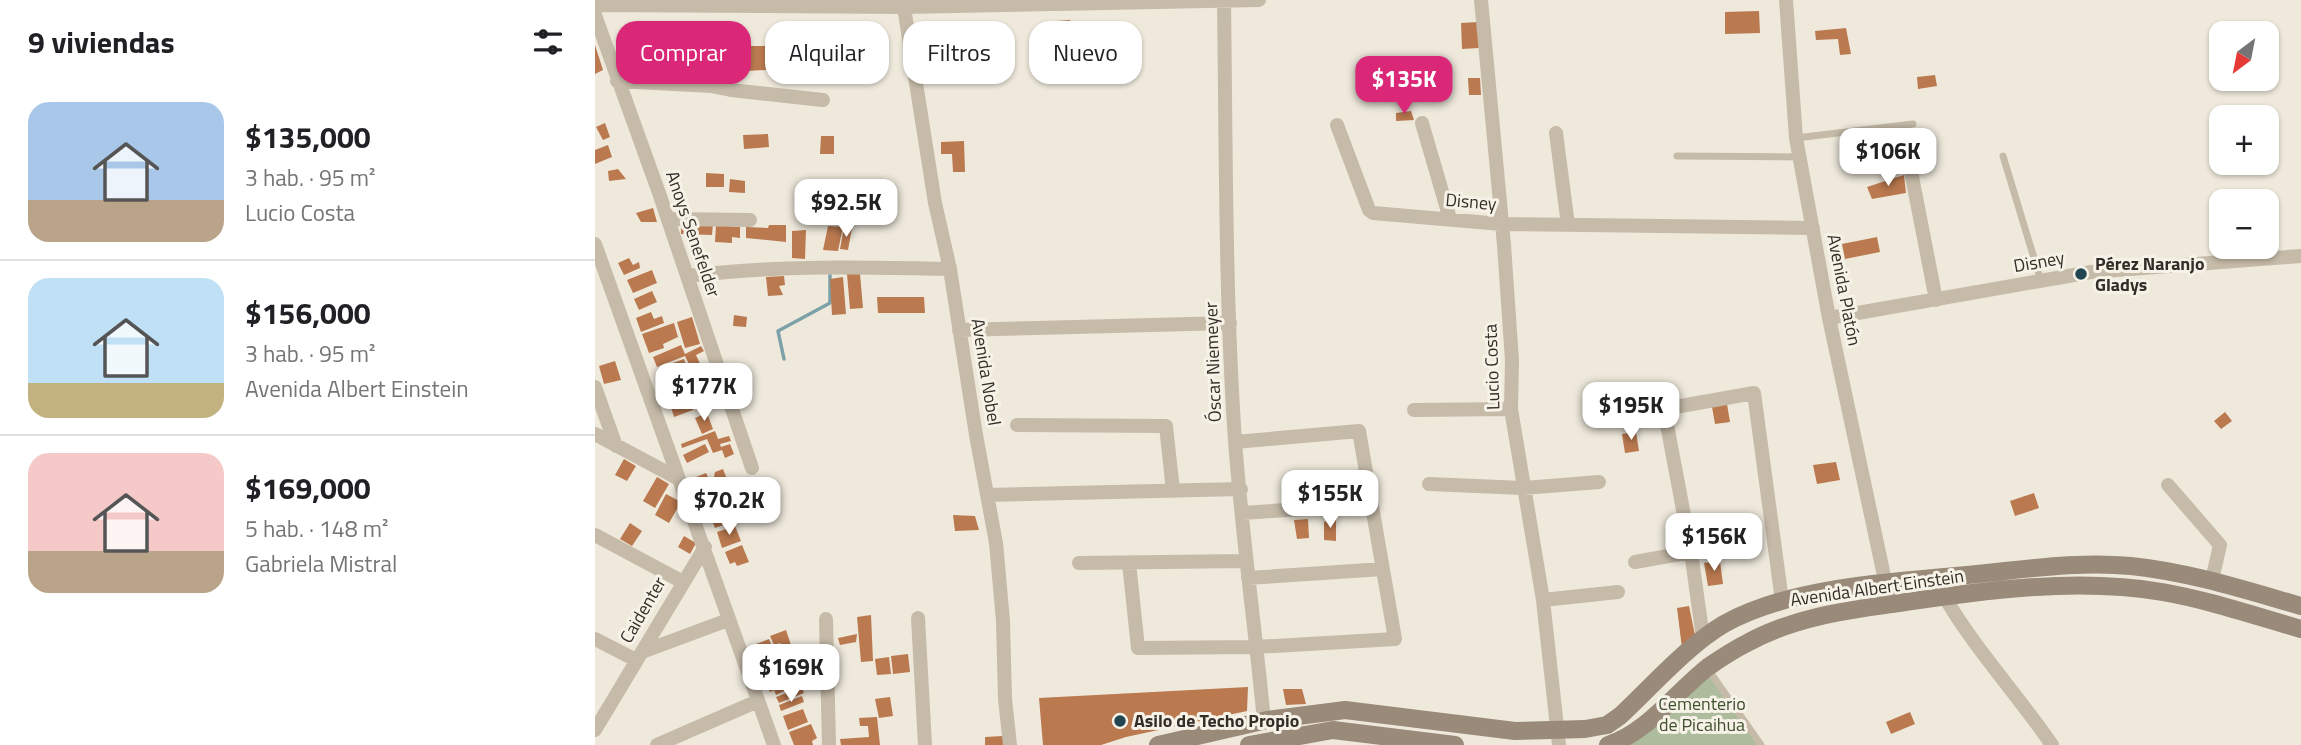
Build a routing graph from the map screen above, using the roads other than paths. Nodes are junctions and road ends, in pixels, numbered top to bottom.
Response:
1 (1224, 0) edge
2 (1259, 0) edge
3 (1481, 0) edge
4 (1786, 0) edge
5 (595, 5) edge
6 (904, 7) junction
7 (595, 15) edge
8 (616, 78) edge
9 (618, 84) edge
10 (673, 84) edge
11 (823, 100) dead end
12 (1422, 123) dead end
13 (1913, 124) dead end
14 (1337, 125) dead end
15 (1556, 133) dead end
16 (1796, 138) junction
17 (1677, 156) dead end
18 (1908, 156) dead end
19 (2003, 156) dead end
20 (1800, 157) junction
21 (668, 219) junction
22 (1451, 219) junction
23 (750, 220) dead end
24 (1501, 224) junction
25 (1568, 225) junction
26 (1813, 228) junction
27 (595, 244) edge
28 (2301, 256) edge
29 (950, 269) junction
30 (688, 276) junction
31 (2041, 281) junction
32 (1936, 300) junction
33 (1829, 318) junction
34 (1230, 323) junction
35 (959, 330) junction
36 (595, 387) edge
37 (1511, 409) junction
38 (1414, 410) dead end
39 (1017, 425) dead end
40 (595, 434) edge
41 (1235, 442) junction
42 (616, 446) junction
43 (752, 468) dead end
44 (679, 479) junction
45 (1599, 482) dead end
46 (1429, 484) dead end
47 (2168, 485) dead end
48 (1523, 488) junction
49 (1241, 489) junction
50 (1173, 491) junction
51 (988, 495) junction
52 (1372, 504) junction
53 (1243, 513) junction
54 (595, 535) edge
55 (705, 547) junction
56 (1691, 552) junction
57 (1245, 561) junction
58 (1635, 562) dead end
59 (1079, 563) dead end
60 (1129, 563) junction
61 (1383, 569) junction
62 (1248, 578) junction
63 (2212, 580) junction
64 (683, 582) junction
65 (1886, 583) junction
66 (1619, 592) dead end
67 (1944, 596) junction
68 (1543, 600) junction
69 (1782, 600) junction
70 (1890, 604) junction
71 (2301, 607) edge
72 (918, 618) dead end
73 (826, 619) dead end
74 (728, 620) junction
75 (2301, 629) edge
76 (1703, 638) junction
77 (595, 639) edge
78 (1255, 647) junction
79 (639, 656) junction
80 (1707, 668) junction
81 (758, 701) junction
82 (1264, 720) junction
83 (595, 730) edge
84 (1559, 738) edge
85 (1387, 740) edge
86 (657, 745) edge
87 (774, 745) edge
88 (829, 745) edge
89 (925, 745) edge
90 (1010, 745) edge
91 (1158, 745) edge
92 (1249, 745) edge
93 (1455, 745) edge
94 (1608, 745) edge
95 (1761, 745) edge
96 (2052, 745) edge

1 - 2 street
1 - 6 street
1 - 34 street, Óscar Niemeyer
3 - 24 street, Lucio Costa
4 - 16 street, Avenida Platón
5 - 6 street
6 - 29 street, Avenida Nobel
7 - 8 street, Anoys Senefelder
9 - 21 street, Anoys Senefelder
10 - 11 street
12 - 22 street
13 - 16 lane
14 - 22 street, Disney
15 - 25 street
16 - 20 street, Avenida Platón
17 - 20 lane
18 - 32 street
19 - 31 lane
20 - 26 street, Avenida Platón
21 - 23 street
21 - 30 street, Anoys Senefelder
22 - 24 street, Disney
24 - 25 street, Disney
24 - 37 street, Lucio Costa
25 - 26 street, Disney
26 - 33 street, Avenida Platón
27 - 44 street
28 - 31 street, Disney
29 - 30 street
29 - 35 street, Avenida Nobel
30 - 43 street, Anoys Senefelder
31 - 32 street, Disney
32 - 33 street, Disney
33 - 65 street, Avenida Platón
34 - 35 street
34 - 41 street, Óscar Niemeyer
35 - 51 street, Avenida Nobel
36 - 42 street
37 - 38 street
37 - 48 street, Lucio Costa
39 - 50 street
40 - 42 street
41 - 49 street, Óscar Niemeyer
41 - 52 street
42 - 44 street
44 - 55 street
45 - 48 street
46 - 48 street
47 - 63 street
48 - 68 street, Lucio Costa
49 - 50 street
49 - 53 street, Óscar Niemeyer
50 - 51 street
51 - 90 street, Avenida Nobel
52 - 53 street
52 - 61 street
53 - 57 street, Óscar Niemeyer
54 - 64 street
55 - 64 street, Caidenter
55 - 74 street
56 - 58 street
56 - 69 street
56 - 76 street
57 - 60 street
57 - 62 street, Óscar Niemeyer
59 - 60 street
60 - 78 street
61 - 62 street
61 - 78 street
62 - 78 street, Óscar Niemeyer
63 - 65 street, Avenida Albert Einstein
63 - 71 street, Avenida Albert Einstein
64 - 79 street, Caidenter
65 - 69 street, Avenida Albert Einstein
65 - 70 street, Avenida Platón
66 - 68 street
67 - 70 street, Avenida Albert Einstein
67 - 75 street, Avenida Albert Einstein
67 - 96 street
68 - 84 street, Lucio Costa
69 - 76 street, Avenida Albert Einstein
70 - 80 street, Avenida Albert Einstein
72 - 89 street
73 - 88 street
74 - 79 street
74 - 81 street
76 - 84 street, Avenida Albert Einstein
77 - 79 street
78 - 82 street, Óscar Niemeyer
79 - 83 street, Caidenter
80 - 94 street, Avenida Albert Einstein
80 - 95 lane
81 - 86 street
81 - 87 street
82 - 84 street, Avenida Albert Einstein
82 - 91 street, Avenida Albert Einstein
85 - 92 street
85 - 93 street

